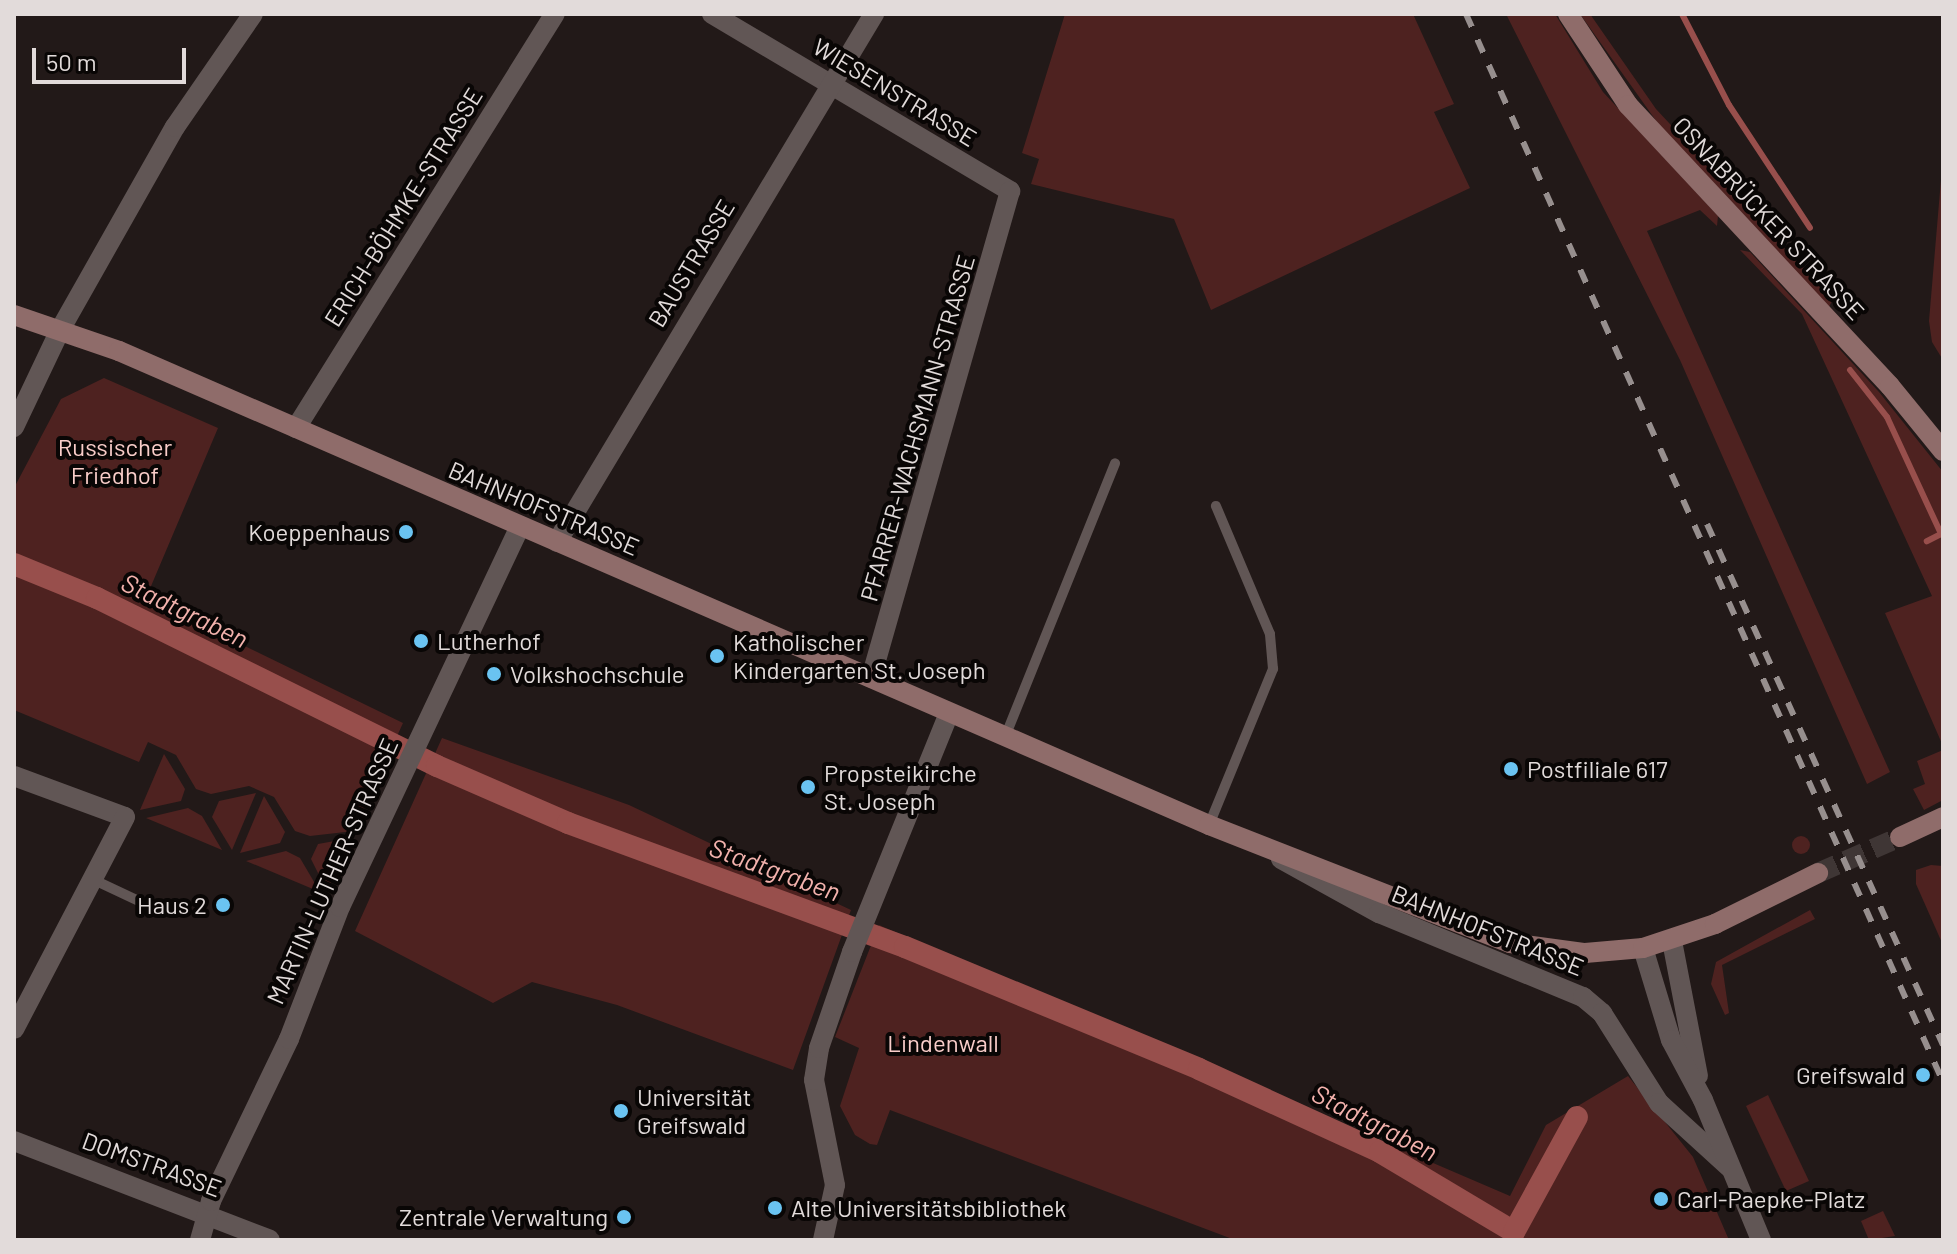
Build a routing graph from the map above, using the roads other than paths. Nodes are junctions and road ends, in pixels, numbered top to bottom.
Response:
1 (253, 14) edge
2 (555, 14) edge
3 (712, 14) edge
4 (874, 14) edge
5 (1568, 14) edge
6 (830, 83) junction
7 (1010, 191) joint
8 (14, 315) edge
9 (60, 330) junction
10 (14, 427) edge
11 (296, 428) junction
12 (1943, 451) edge
13 (1115, 463) dead end
14 (1216, 506) dead end
15 (520, 526) junction
16 (557, 542) junction
17 (871, 678) junction
18 (949, 713) junction
19 (1005, 737) junction
20 (14, 776) edge
21 (1943, 817) edge
22 (1209, 825) junction
23 (1900, 837) tunnel mouth
24 (1260, 846) junction
25 (1818, 873) tunnel mouth
26 (92, 879) junction
27 (141, 902) dead end
28 (1672, 941) junction
29 (1643, 948) junction
30 (14, 1029) edge
31 (1703, 1100) junction
32 (14, 1141) edge
33 (1729, 1167) junction
34 (208, 1212) junction
35 (200, 1240) edge
36 (270, 1240) edge
37 (823, 1240) edge
38 (1761, 1240) edge

1 - 9 street
2 - 11 street, ERICH-BÖHMKE-STRASSE
3 - 6 street, WIESENSTRASSE
4 - 6 street, BAUSTRASSE
5 - 12 main road, OSNABRÜCKER STRASSE
6 - 7 street, WIESENSTRASSE
6 - 16 street, BAUSTRASSE
7 - 17 street, PFARRER-WACHSMANN-STRASSE
8 - 9 main road, BAHNHOFSTRASSE
9 - 10 street
9 - 11 main road, BAHNHOFSTRASSE
11 - 15 main road, BAHNHOFSTRASSE
13 - 19 lane
14 - 22 lane
15 - 16 main road, BAHNHOFSTRASSE
15 - 34 street, MARTIN-LUTHER-STRASSE
16 - 17 main road, BAHNHOFSTRASSE
17 - 18 main road, BAHNHOFSTRASSE
18 - 19 main road, BAHNHOFSTRASSE
18 - 37 street
19 - 22 main road, BAHNHOFSTRASSE
20 - 26 street
21 - 23 main road
22 - 24 main road, BAHNHOFSTRASSE
24 - 29 main road, BAHNHOFSTRASSE
24 - 33 street, BAHNHOFSTRASSE
25 - 28 main road
26 - 27 lane
26 - 30 street
28 - 29 main road, BAHNHOFSTRASSE
28 - 31 street, BAHNHOFSTRASSE
29 - 31 street, BAHNHOFSTRASSE
31 - 33 street, BAHNHOFSTRASSE
32 - 34 street, DOMSTRASSE
33 - 38 street, BAHNHOFSTRASSE
34 - 35 street, MARTIN-LUTHER-STRASSE
34 - 36 street, DOMSTRASSE

